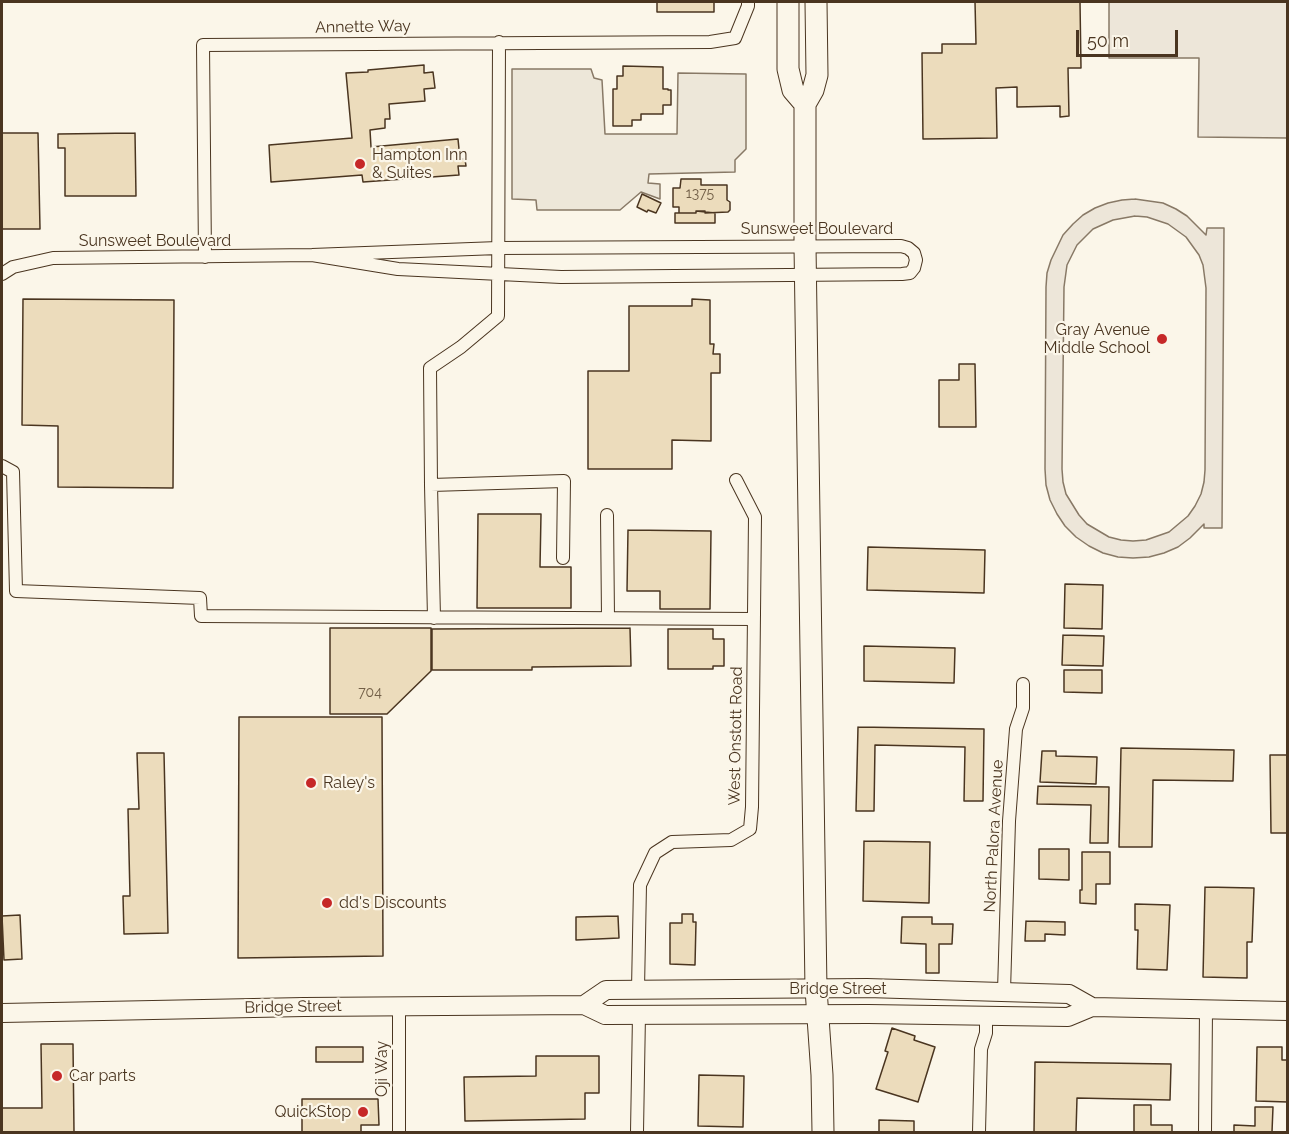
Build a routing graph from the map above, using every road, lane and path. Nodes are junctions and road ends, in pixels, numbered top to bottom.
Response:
1 (748, 2) edge
2 (788, 2) edge
3 (816, 2) edge
4 (499, 42) junction
5 (805, 104) junction
6 (805, 246) junction
7 (498, 248) junction
8 (312, 255) junction
9 (205, 257) junction
10 (2, 274) edge
11 (498, 274) junction
12 (806, 274) junction
13 (2, 466) edge
14 (736, 480) dead end
15 (431, 485) junction
16 (607, 515) dead end
17 (563, 558) dead end
18 (434, 618) junction
19 (609, 618) junction
20 (754, 619) junction
21 (1023, 684) dead end
22 (638, 989) junction
23 (707, 989) junction
24 (816, 989) junction
25 (1004, 991) junction
26 (1069, 994) junction
27 (399, 1006) junction
28 (588, 1007) junction
29 (1092, 1007) junction
30 (1206, 1009) junction
31 (1287, 1011) edge
32 (2, 1013) edge
33 (639, 1014) junction
34 (818, 1014) junction
35 (927, 1016) junction
36 (986, 1017) junction
37 (399, 1132) edge
38 (638, 1132) edge
39 (823, 1132) edge
40 (979, 1132) edge
41 (1205, 1132) edge

1 - 4 street, Annette Way
2 - 5 highway
3 - 5 highway
4 - 7 street
4 - 9 street, Annette Way
5 - 6 highway
6 - 7 street, Sunsweet Boulevard
6 - 12 highway
6 - 12 street, Sunsweet Boulevard
7 - 8 street, Sunsweet Boulevard
7 - 11 street
8 - 9 street, Sunsweet Boulevard
8 - 11 street, Sunsweet Boulevard
9 - 10 street, Sunsweet Boulevard
11 - 12 street, Sunsweet Boulevard
11 - 15 street
12 - 24 highway
13 - 18 street
14 - 20 street, West Onstott Road
15 - 17 street
15 - 18 street
16 - 19 street
18 - 19 street
19 - 20 street
20 - 22 street, West Onstott Road
21 - 25 street, North Palora Avenue
22 - 23 main road, Bridge Street
22 - 28 main road, Bridge Street
23 - 24 main road, Bridge Street
23 - 33 main road
24 - 25 main road, Bridge Street
24 - 34 highway
25 - 26 main road, Bridge Street
25 - 35 main road
26 - 29 main road, Bridge Street
26 - 36 main road
27 - 28 main road, Bridge Street
27 - 32 main road, Bridge Street
27 - 37 street, Oji Way
28 - 33 main road, Bridge Street
29 - 30 main road, Bridge Street
29 - 36 main road, Bridge Street
30 - 31 main road, Bridge Street
30 - 41 street
33 - 34 main road, Bridge Street
33 - 38 street
34 - 35 main road, Bridge Street
34 - 39 highway
35 - 36 main road, Bridge Street
36 - 40 street

